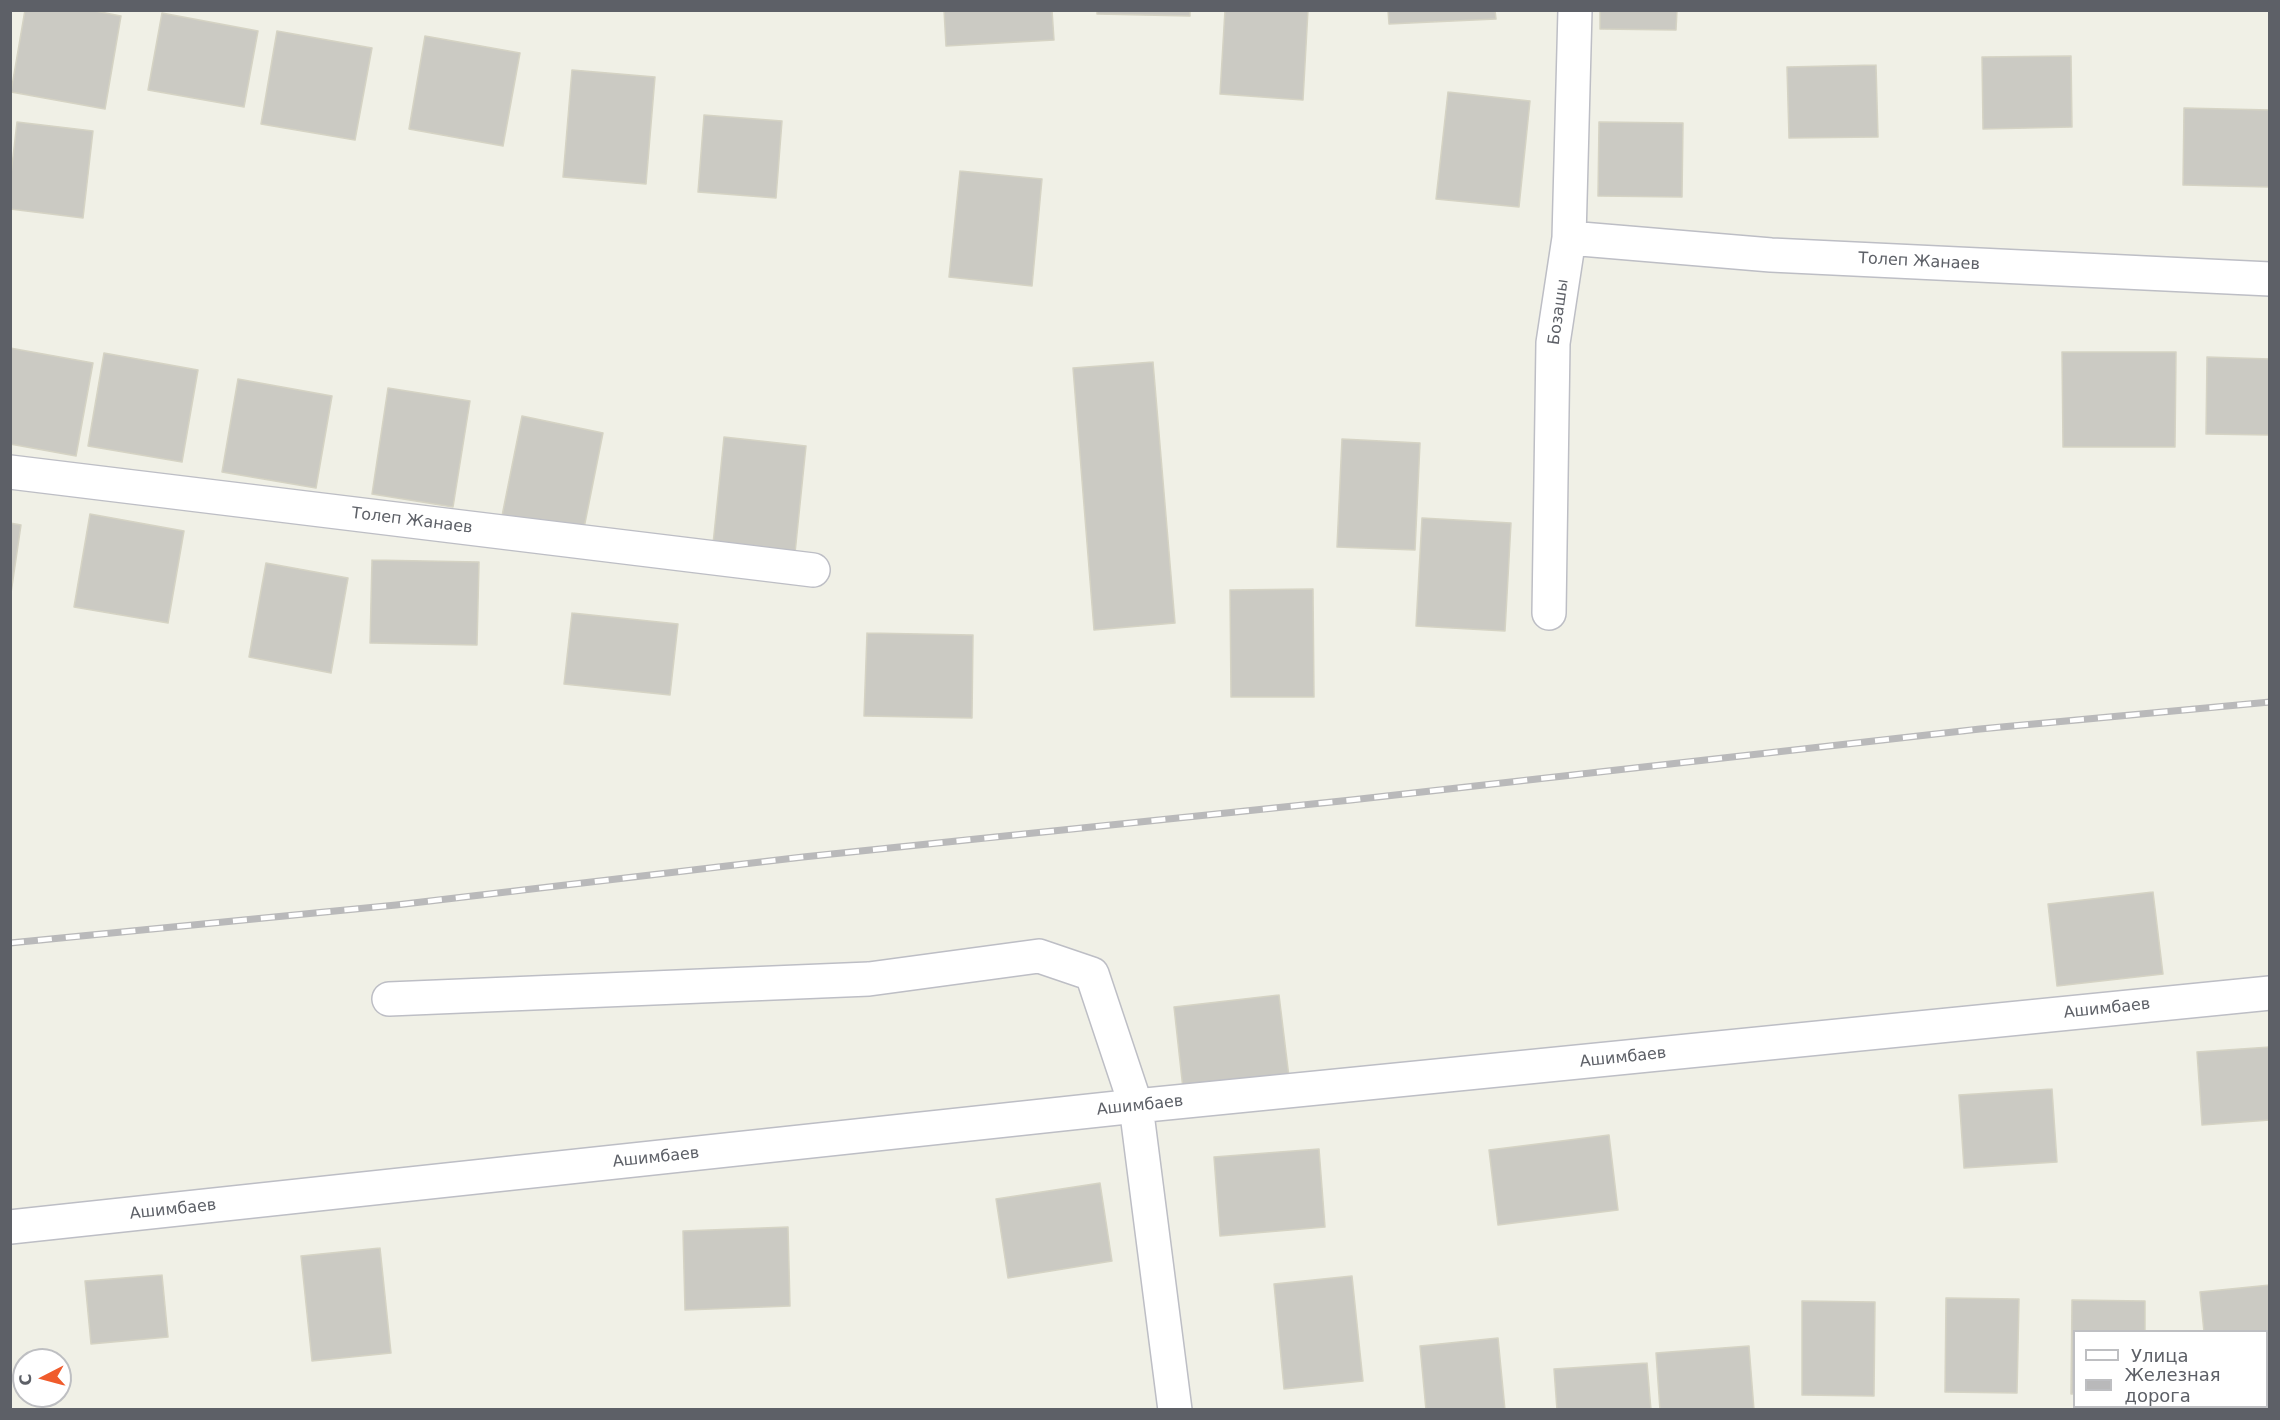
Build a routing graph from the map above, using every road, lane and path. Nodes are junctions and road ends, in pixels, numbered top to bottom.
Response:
1 (1575, 10) edge
2 (1569, 237) junction
3 (2270, 279) edge
4 (10, 472) edge
5 (813, 570) dead end
6 (1548, 613) dead end
7 (2270, 993) edge
8 (389, 999) dead end
9 (1136, 1106) junction
10 (10, 1227) edge
11 (1175, 1410) edge

1 - 2 street, Бозашы
2 - 3 street, Толеп Жанаев
2 - 6 street, Бозашы
4 - 5 street, Толеп Жанаев
7 - 9 street, Ашимбаев
8 - 9 street
9 - 10 street, Ашимбаев
9 - 11 street

